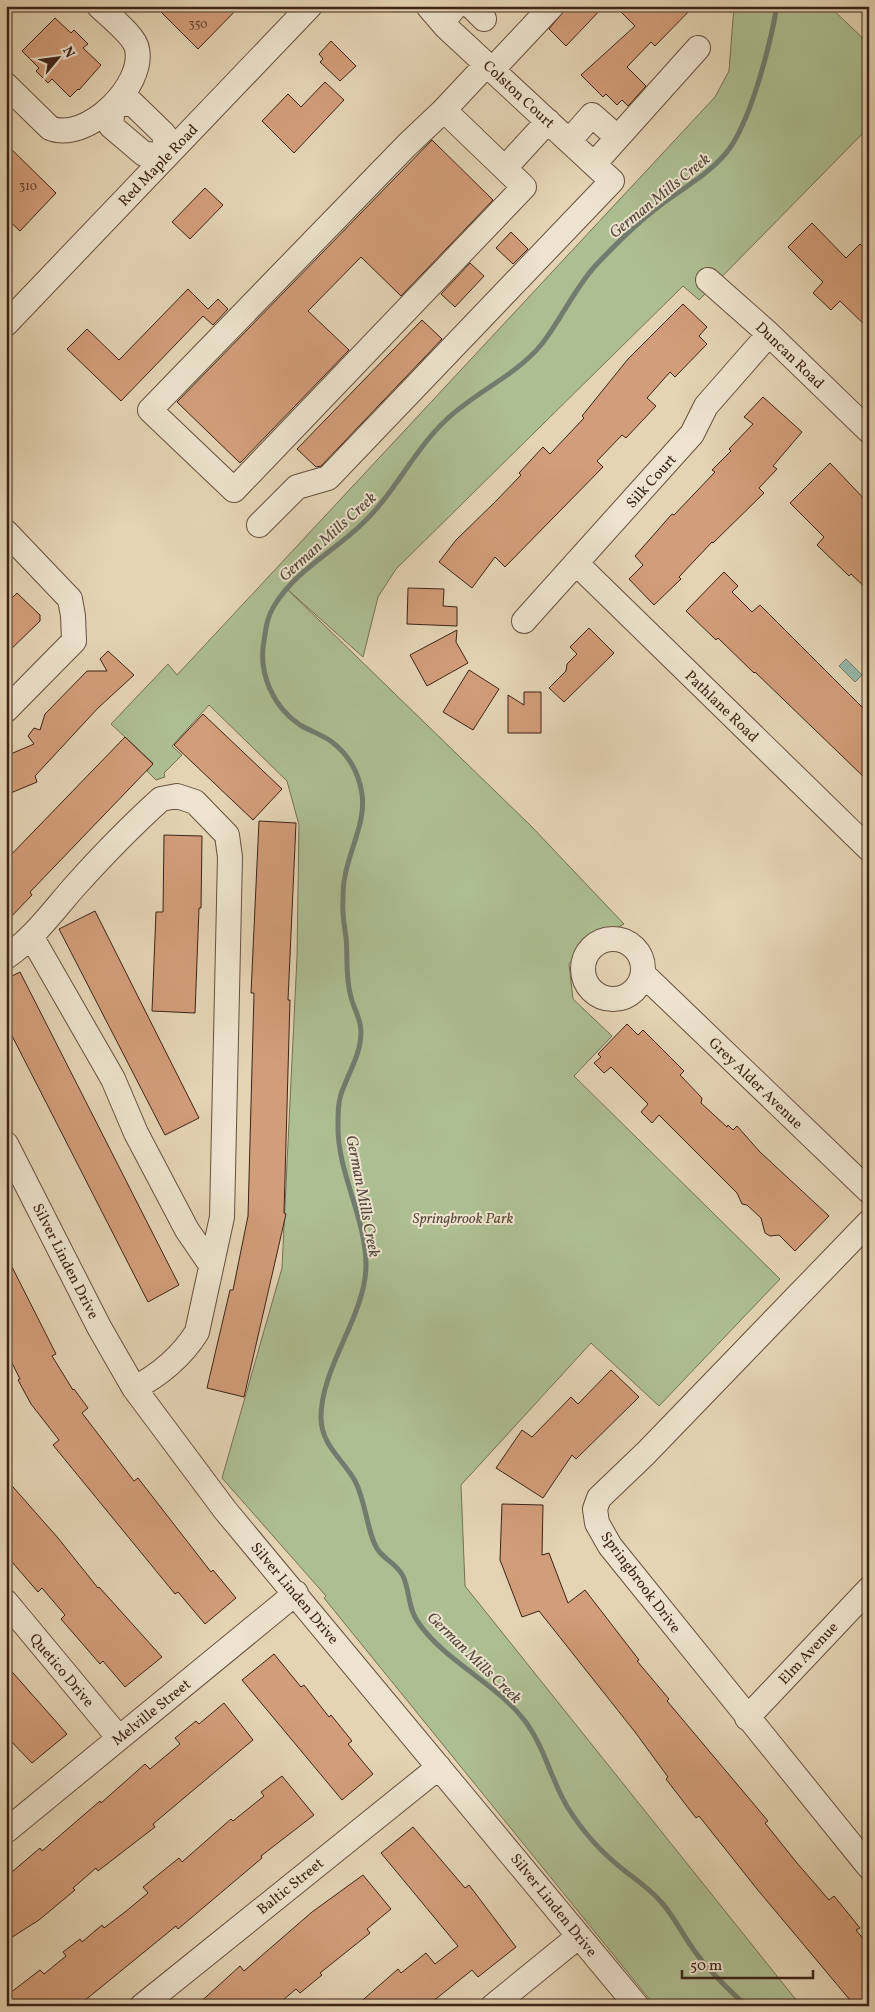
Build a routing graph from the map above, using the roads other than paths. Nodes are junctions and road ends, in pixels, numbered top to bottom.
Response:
1 (99, 6) edge
2 (310, 6) edge
3 (552, 6) edge
4 (442, 11) edge
5 (698, 48) dead end
6 (490, 67) junction
7 (6, 85) edge
8 (113, 105) junction
9 (444, 110) junction
10 (548, 121) junction
11 (617, 137) junction
12 (569, 141) junction
13 (167, 155) junction
14 (594, 164) junction
15 (504, 168) junction
16 (708, 280) dead end
17 (6, 324) edge
18 (769, 334) junction
19 (869, 431) edge
20 (259, 525) dead end
21 (6, 532) edge
22 (576, 563) junction
23 (524, 621) dead end
24 (6, 710) edge
25 (869, 850) edge
26 (31, 936) junction
27 (6, 956) edge
28 (643, 974) dead end
29 (6, 1144) edge
30 (869, 1191) edge
31 (869, 1222) edge
32 (211, 1264) junction
33 (134, 1388) junction
34 (869, 1589) edge
35 (296, 1594) junction
36 (6, 1602) edge
37 (747, 1718) junction
38 (119, 1738) junction
39 (439, 1767) junction
40 (6, 1831) edge
41 (869, 1867) edge
42 (579, 1936) junction
43 (142, 2006) edge
44 (493, 2006) edge
45 (637, 2006) edge

1 - 8 street
2 - 13 street, Red Maple Road
3 - 6 street
4 - 6 street, Colston Court
5 - 11 street
6 - 9 street
6 - 10 street, Colston Court
7 - 8 street
8 - 13 street
9 - 15 street
9 - 15 street
10 - 12 street, Colston Court
10 - 15 street
11 - 12 street
11 - 14 street
12 - 14 street, Colston Court
13 - 17 street, Red Maple Road
14 - 20 street, Colston Court
16 - 18 street, Duncan Road
18 - 19 street, Duncan Road
18 - 22 street, Silk Court
21 - 24 street
22 - 23 street, Silk Court
22 - 25 street, Pathlane Road
26 - 27 street
26 - 32 street
26 - 32 street
28 - 30 street, Grey Alder Avenue
29 - 33 street, Silver Linden Drive
31 - 37 street, Springbrook Drive
32 - 33 street
33 - 35 street, Silver Linden Drive
34 - 37 street, Elm Avenue
35 - 38 street, Melville Street
35 - 39 street, Silver Linden Drive
36 - 38 street, Quetico Drive
37 - 41 street, Springbrook Drive
38 - 40 street, Melville Street
39 - 42 street, Silver Linden Drive
39 - 43 street, Baltic Street
42 - 44 street
42 - 45 street, Silver Linden Drive

